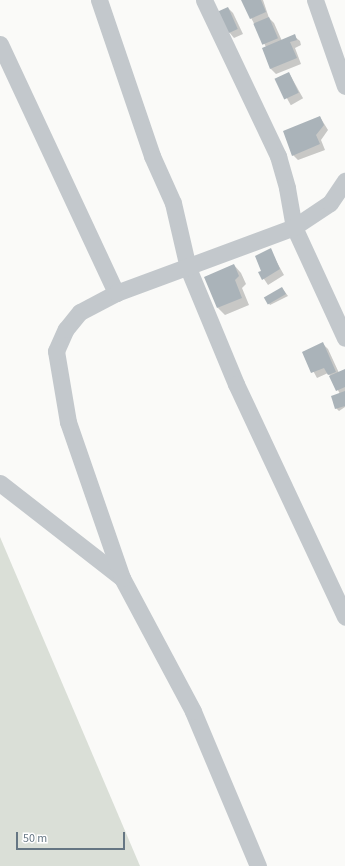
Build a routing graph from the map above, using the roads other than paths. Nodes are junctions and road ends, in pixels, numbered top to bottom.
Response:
1 (98, 0) edge
2 (204, 0) edge
3 (315, 0) edge
4 (0, 44) edge
5 (345, 86) edge
6 (345, 181) edge
7 (294, 227) junction
8 (188, 268) junction
9 (116, 293) junction
10 (345, 338) edge
11 (0, 483) edge
12 (122, 578) junction
13 (345, 617) edge
14 (258, 866) edge

1 - 8 street
2 - 7 street
3 - 5 street
4 - 9 street
6 - 7 street
7 - 8 street
7 - 10 street
8 - 9 street
8 - 13 street
9 - 12 street
11 - 12 street
12 - 14 street

